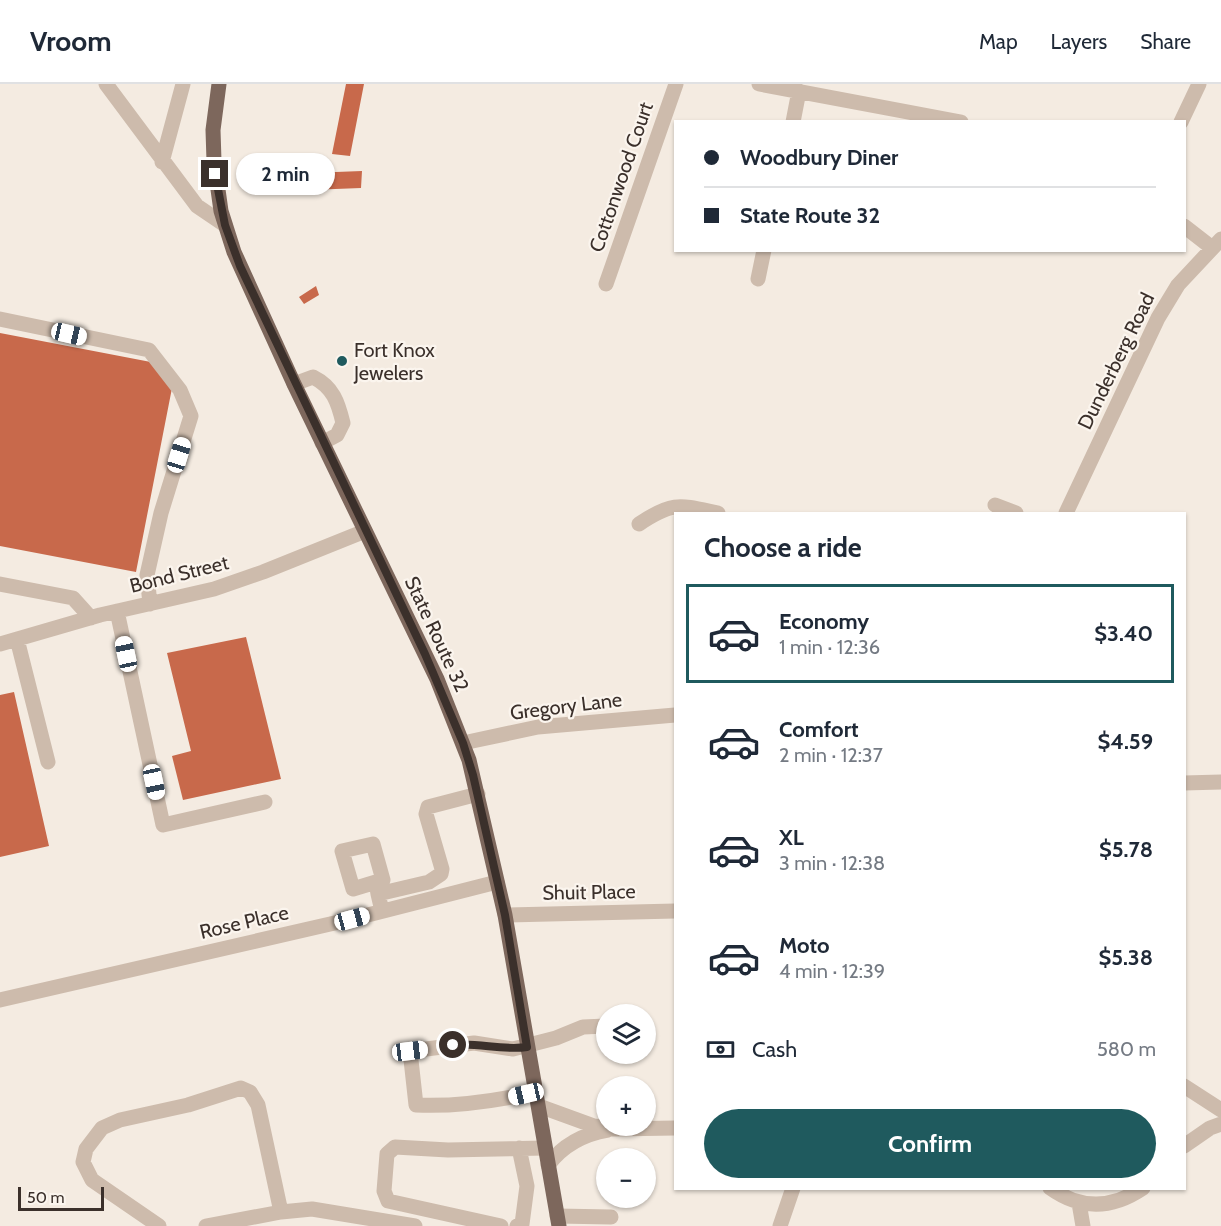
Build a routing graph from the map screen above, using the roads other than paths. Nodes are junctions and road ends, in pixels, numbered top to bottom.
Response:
1 (106, 84) edge
2 (183, 84) edge
3 (219, 84) edge
4 (676, 84) edge
5 (759, 84) edge
6 (1199, 84) edge
7 (799, 91) junction
8 (792, 120) edge
9 (951, 120) edge
10 (1182, 120) edge
11 (162, 162) junction
12 (225, 225) junction
13 (1186, 227) edge
14 (1216, 243) edge
15 (764, 252) edge
16 (758, 279) dead end
17 (606, 284) dead end
18 (0, 318) edge
19 (294, 384) junction
20 (322, 442) junction
21 (995, 505) dead end
22 (712, 512) edge
23 (1013, 512) edge
24 (1066, 512) edge
25 (639, 524) dead end
26 (364, 531) junction
27 (0, 584) edge
28 (150, 603) junction
29 (117, 611) junction
30 (91, 618) junction
31 (17, 639) junction
32 (0, 644) edge
33 (674, 715) edge
34 (463, 743) junction
35 (48, 762) dead end
36 (1186, 783) edge
37 (1221, 783) edge
38 (478, 794) junction
39 (265, 802) dead end
40 (497, 882) junction
41 (382, 911) junction
42 (674, 911) edge
43 (505, 915) junction
44 (0, 1000) edge
45 (596, 1026) edge
46 (527, 1047) junction
47 (1186, 1087) edge
48 (538, 1099) junction
49 (1221, 1110) edge
50 (1221, 1124) edge
51 (596, 1126) edge
52 (656, 1128) edge
53 (674, 1128) edge
54 (596, 1132) edge
55 (1186, 1145) edge
56 (519, 1148) junction
57 (545, 1148) junction
58 (548, 1165) junction
59 (792, 1190) edge
60 (1054, 1190) edge
61 (1140, 1190) edge
62 (1079, 1203) junction
63 (281, 1212) junction
64 (612, 1217) dead end
65 (347, 1220) edge
66 (558, 1221) edge
67 (159, 1226) edge
68 (206, 1226) edge
69 (416, 1226) edge
70 (501, 1226) edge
71 (517, 1226) edge
72 (780, 1226) edge
73 (1083, 1226) edge

1 - 11 street
2 - 11 street
3 - 12 main road, State Route 32
4 - 17 street, Cottonwood Court
5 - 7 street
6 - 10 street
7 - 8 street
7 - 9 street
11 - 12 street
12 - 19 main road, State Route 32
13 - 14 street
14 - 24 street, Dunderberg Road
15 - 16 street
18 - 28 street
19 - 20 main road, State Route 32
19 - 20 street
20 - 26 main road, State Route 32
21 - 23 street
22 - 25 street
26 - 28 street, Bond Street
26 - 34 main road, State Route 32
27 - 30 street
28 - 29 street, Bond Street
29 - 30 street, Bond Street
29 - 39 street
30 - 31 street, Bond Street
31 - 32 street, Bond Street
31 - 35 street
33 - 34 street, Gregory Lane
34 - 38 main road, State Route 32
36 - 37 street
38 - 40 main road, State Route 32
38 - 41 street
40 - 41 street, Rose Place
40 - 43 main road, State Route 32
41 - 44 street, Rose Place
42 - 43 street, Shuit Place
43 - 46 main road, State Route 32
45 - 46 street
46 - 48 main road, State Route 32
46 - 48 street
47 - 49 street
48 - 51 street
48 - 57 main road, State Route 32
50 - 55 street
52 - 53 street
54 - 58 street
56 - 57 street
56 - 70 street
56 - 71 street
57 - 58 main road, State Route 32
58 - 66 main road, State Route 32
59 - 72 street
60 - 62 street
61 - 62 street
62 - 73 street
63 - 65 street
63 - 67 street
63 - 68 street
64 - 66 street
65 - 69 street

